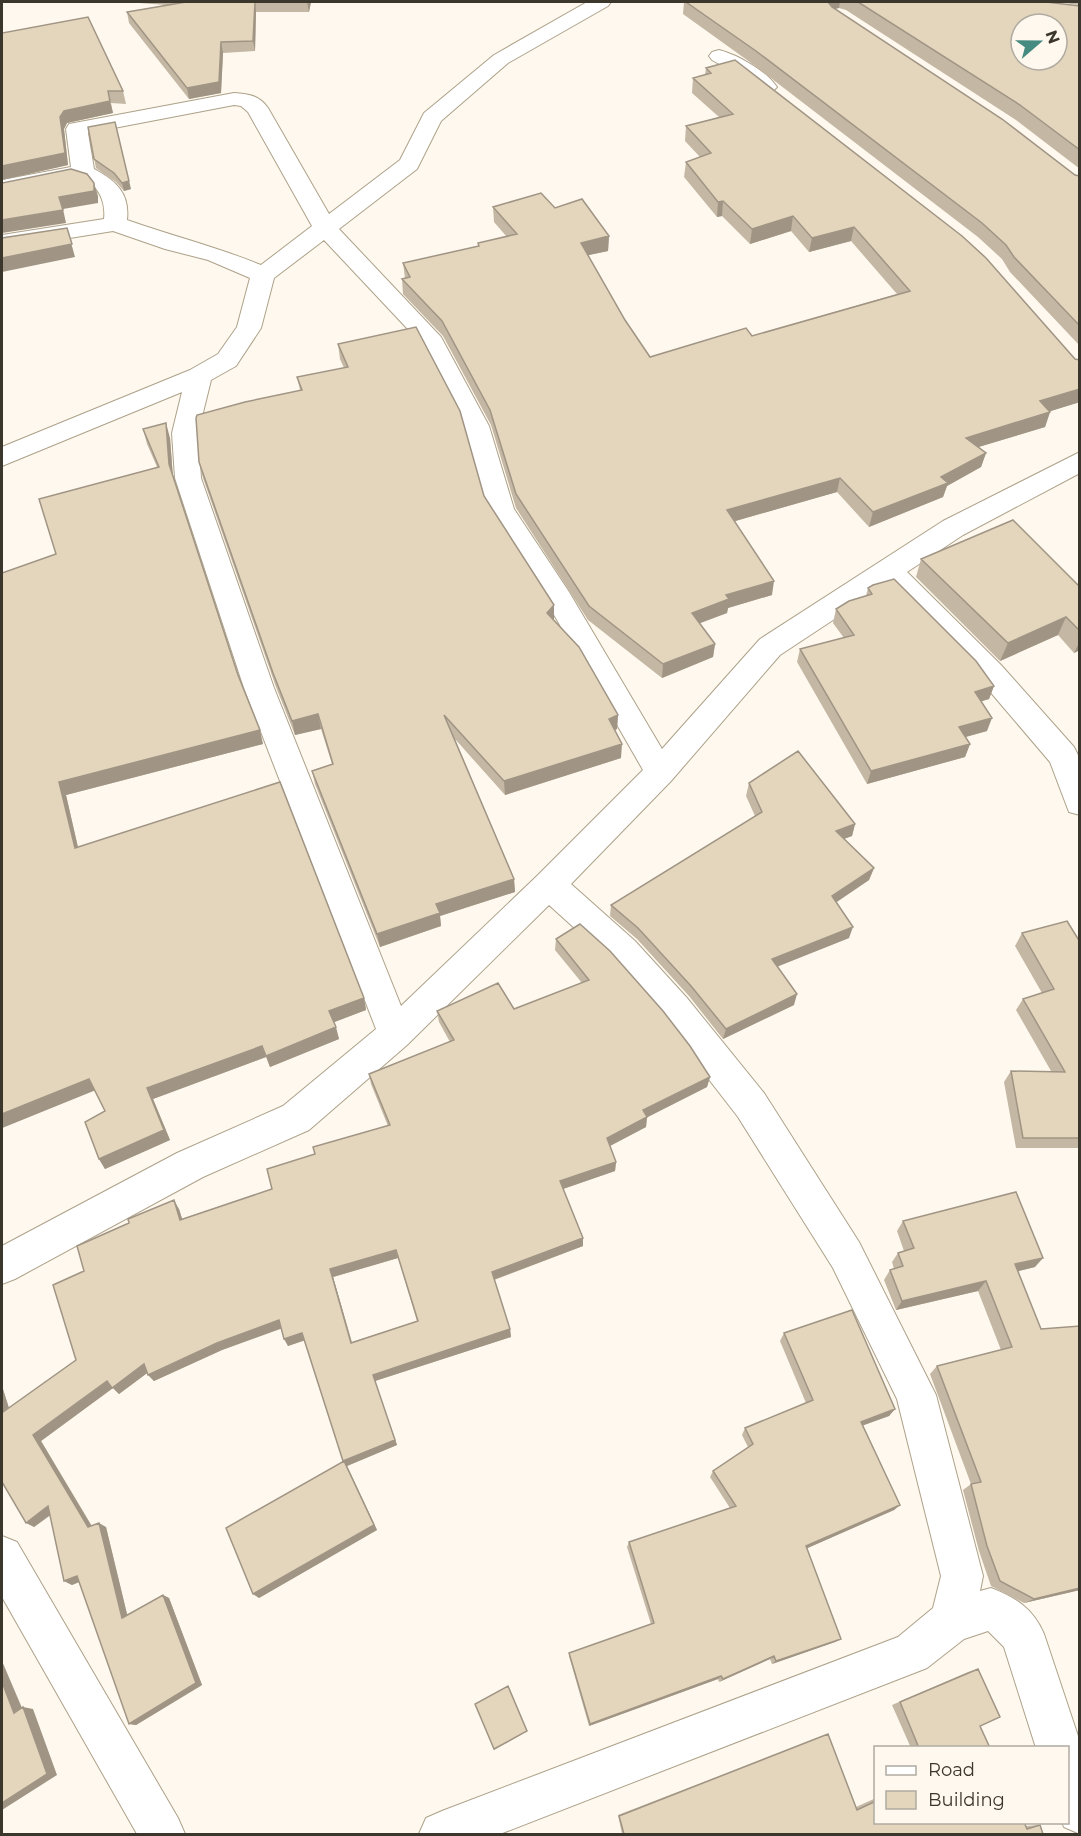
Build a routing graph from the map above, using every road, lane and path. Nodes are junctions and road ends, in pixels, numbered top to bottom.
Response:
1 (601, 2) edge
2 (719, 56) dead end
3 (781, 99) edge
4 (83, 172) junction
5 (2, 186) edge
6 (115, 224) junction
7 (325, 228) junction
8 (2, 242) edge
9 (263, 275) junction
10 (199, 376) junction
11 (2, 457) edge
12 (1080, 461) edge
13 (888, 570) junction
14 (660, 771) junction
15 (1080, 803) edge
16 (549, 885) junction
17 (395, 1034) junction
18 (2, 1266) edge
19 (2, 1557) edge
20 (952, 1621) junction
21 (1058, 1746) edge
22 (1069, 1778) edge
23 (1080, 1811) edge
24 (162, 1834) edge
25 (442, 1834) edge

1 - 7 street
2 - 3 street
4 - 5 street
4 - 6 street
4 - 7 street
6 - 8 street
6 - 9 street
7 - 9 street
7 - 14 street
9 - 10 street
10 - 11 street
10 - 17 street
12 - 13 street
13 - 14 street
13 - 15 street
14 - 16 street
16 - 17 street
16 - 20 street
17 - 18 street
19 - 24 street
20 - 21 street
20 - 25 street
22 - 23 street

